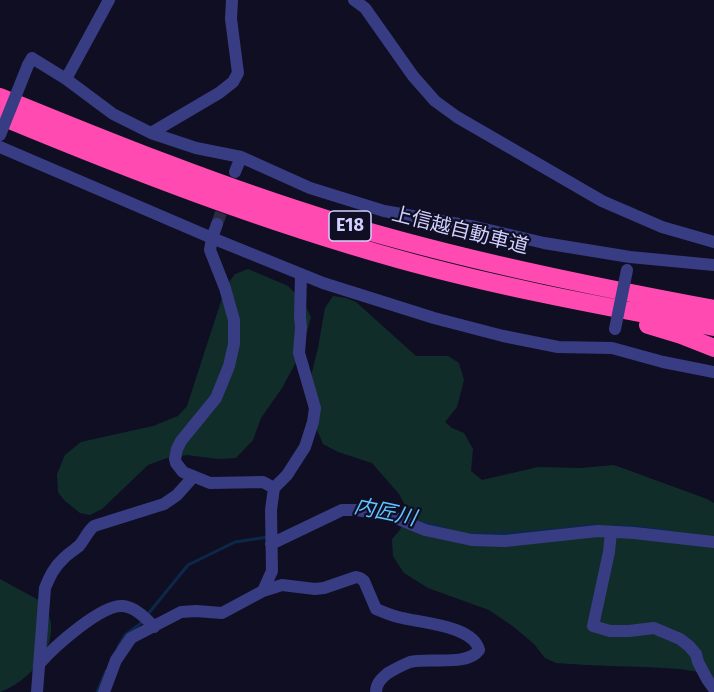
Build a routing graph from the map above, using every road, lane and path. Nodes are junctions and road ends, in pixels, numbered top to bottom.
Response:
1 (109, 0) edge
2 (232, 0) edge
3 (354, 0) edge
4 (66, 79) junction
5 (0, 97) edge
6 (0, 116) edge
7 (151, 134) junction
8 (0, 135) edge
9 (0, 147) edge
10 (241, 157) junction
11 (235, 172) dead end
12 (217, 224) tunnel mouth
13 (212, 238) junction
14 (714, 243) edge
15 (630, 257) junction
16 (399, 259) junction
17 (714, 265) edge
18 (301, 274) junction
19 (714, 309) edge
20 (714, 327) edge
21 (612, 348) junction
22 (714, 348) edge
23 (714, 372) edge
24 (193, 477) junction
25 (274, 488) junction
26 (611, 532) junction
27 (714, 542) edge
28 (271, 543) junction
29 (263, 591) junction
30 (154, 627) junction
31 (39, 664) junction
32 (714, 689) edge
33 (37, 692) edge
34 (104, 692) edge
35 (376, 692) edge

1 - 4 street
2 - 7 street
3 - 14 street
4 - 7 street
4 - 8 street, bridge
5 - 19 highway, 上信越自動車道 / E18
6 - 16 highway, 上信越自動車道 / E18
7 - 10 street
9 - 13 street
10 - 11 street
10 - 15 street
12 - 13 street
13 - 18 street
13 - 24 street
15 - 17 street
15 - 21 street, bridge
16 - 20 highway, 上信越自動車道 / E18
16 - 22 highway
18 - 21 street
18 - 25 street
21 - 23 street
24 - 25 street
24 - 31 street
25 - 28 street
26 - 27 street
26 - 28 street
26 - 32 street
28 - 29 street
29 - 30 street
29 - 35 street
30 - 31 street
30 - 34 street
31 - 33 street

